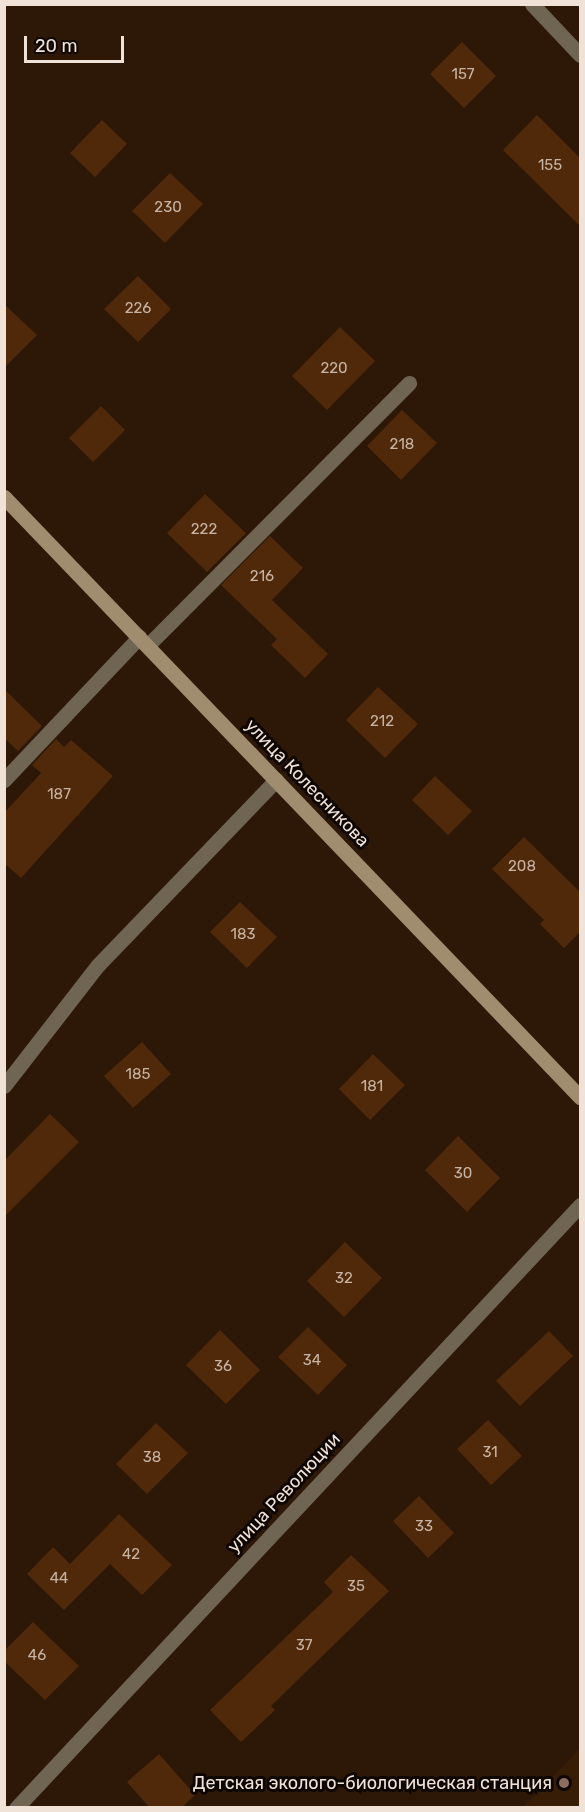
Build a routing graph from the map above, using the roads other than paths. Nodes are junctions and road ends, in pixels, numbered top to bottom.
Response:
1 (532, 4) edge
2 (580, 55) edge
3 (409, 383) dead end
4 (4, 497) edge
5 (143, 641) junction
6 (4, 780) edge
7 (276, 780) junction
8 (4, 1086) edge
9 (580, 1097) edge
10 (580, 1205) edge
11 (16, 1808) edge

1 - 2 street
3 - 5 street
4 - 5 street, улица Колесникова
5 - 6 street
5 - 7 street, улица Колесникова
7 - 8 street
7 - 9 street, улица Колесникова
10 - 11 street, улица Революции

